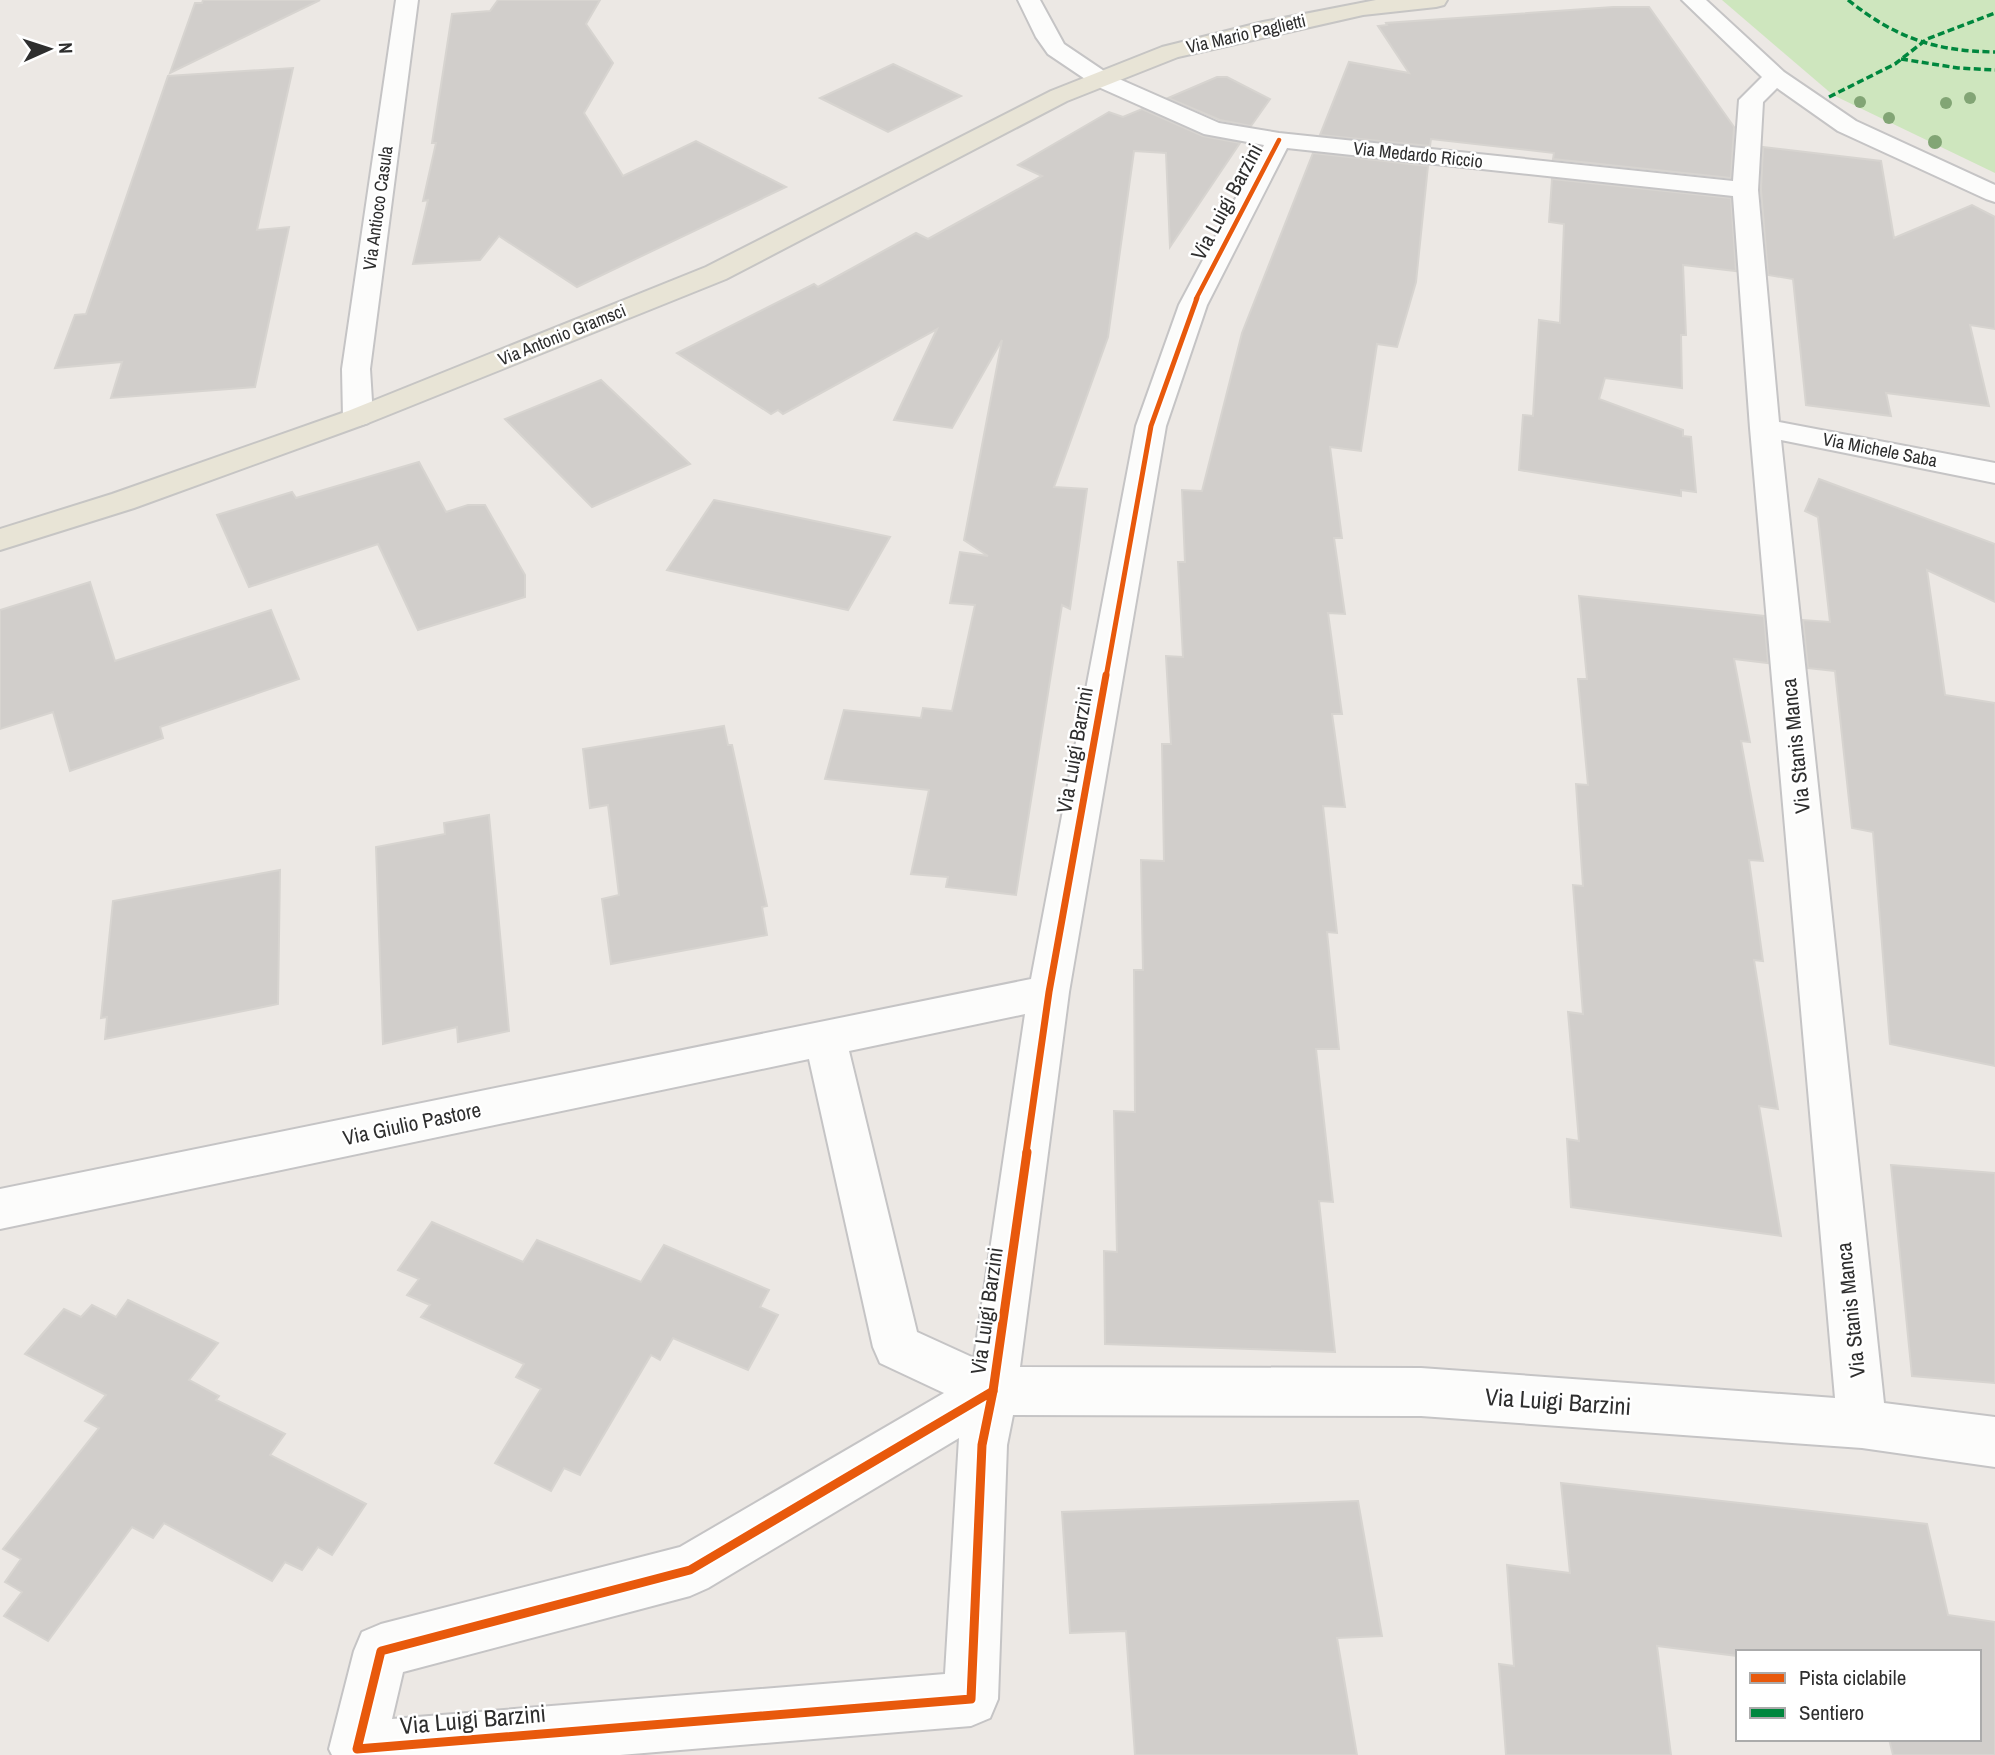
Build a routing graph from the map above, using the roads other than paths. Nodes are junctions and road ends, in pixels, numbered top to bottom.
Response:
1 (408, 0) edge
2 (1030, 0) edge
3 (1436, 0) edge
4 (1692, 0) edge
5 (1776, 77) junction
6 (1102, 80) junction
7 (1279, 141) junction
8 (1745, 190) junction
9 (1995, 194) edge
10 (358, 417) junction
11 (1765, 428) junction
12 (1995, 473) edge
13 (0, 540) edge
14 (1049, 992) junction
15 (825, 1038) junction
16 (0, 1209) edge
17 (993, 1391) junction
18 (1862, 1424) junction
19 (1995, 1442) edge

1 - 10 street, Via Antioco Casula
2 - 6 street, Via Medardo Riccio
3 - 6 main road, Via Mario Paglietti
4 - 5 street
5 - 8 street, Via Stanis Manca
5 - 9 street
6 - 7 street, Via Medardo Riccio
6 - 10 main road, Via Antonio Gramsci
7 - 8 street, Via Medardo Riccio
7 - 14 street, Via Luigi Barzini
8 - 11 street, Via Stanis Manca
10 - 13 main road, Via Antonio Gramsci
11 - 12 street, Via Michele Saba
11 - 18 street, Via Stanis Manca
14 - 15 street
14 - 17 street, Via Luigi Barzini
15 - 16 street, Via Giulio Pastore
15 - 17 street, Via Luigi Barzini
17 - 17 street, Via Luigi Barzini
17 - 18 street, Via Luigi Barzini
18 - 19 street, Via Luigi Barzini

